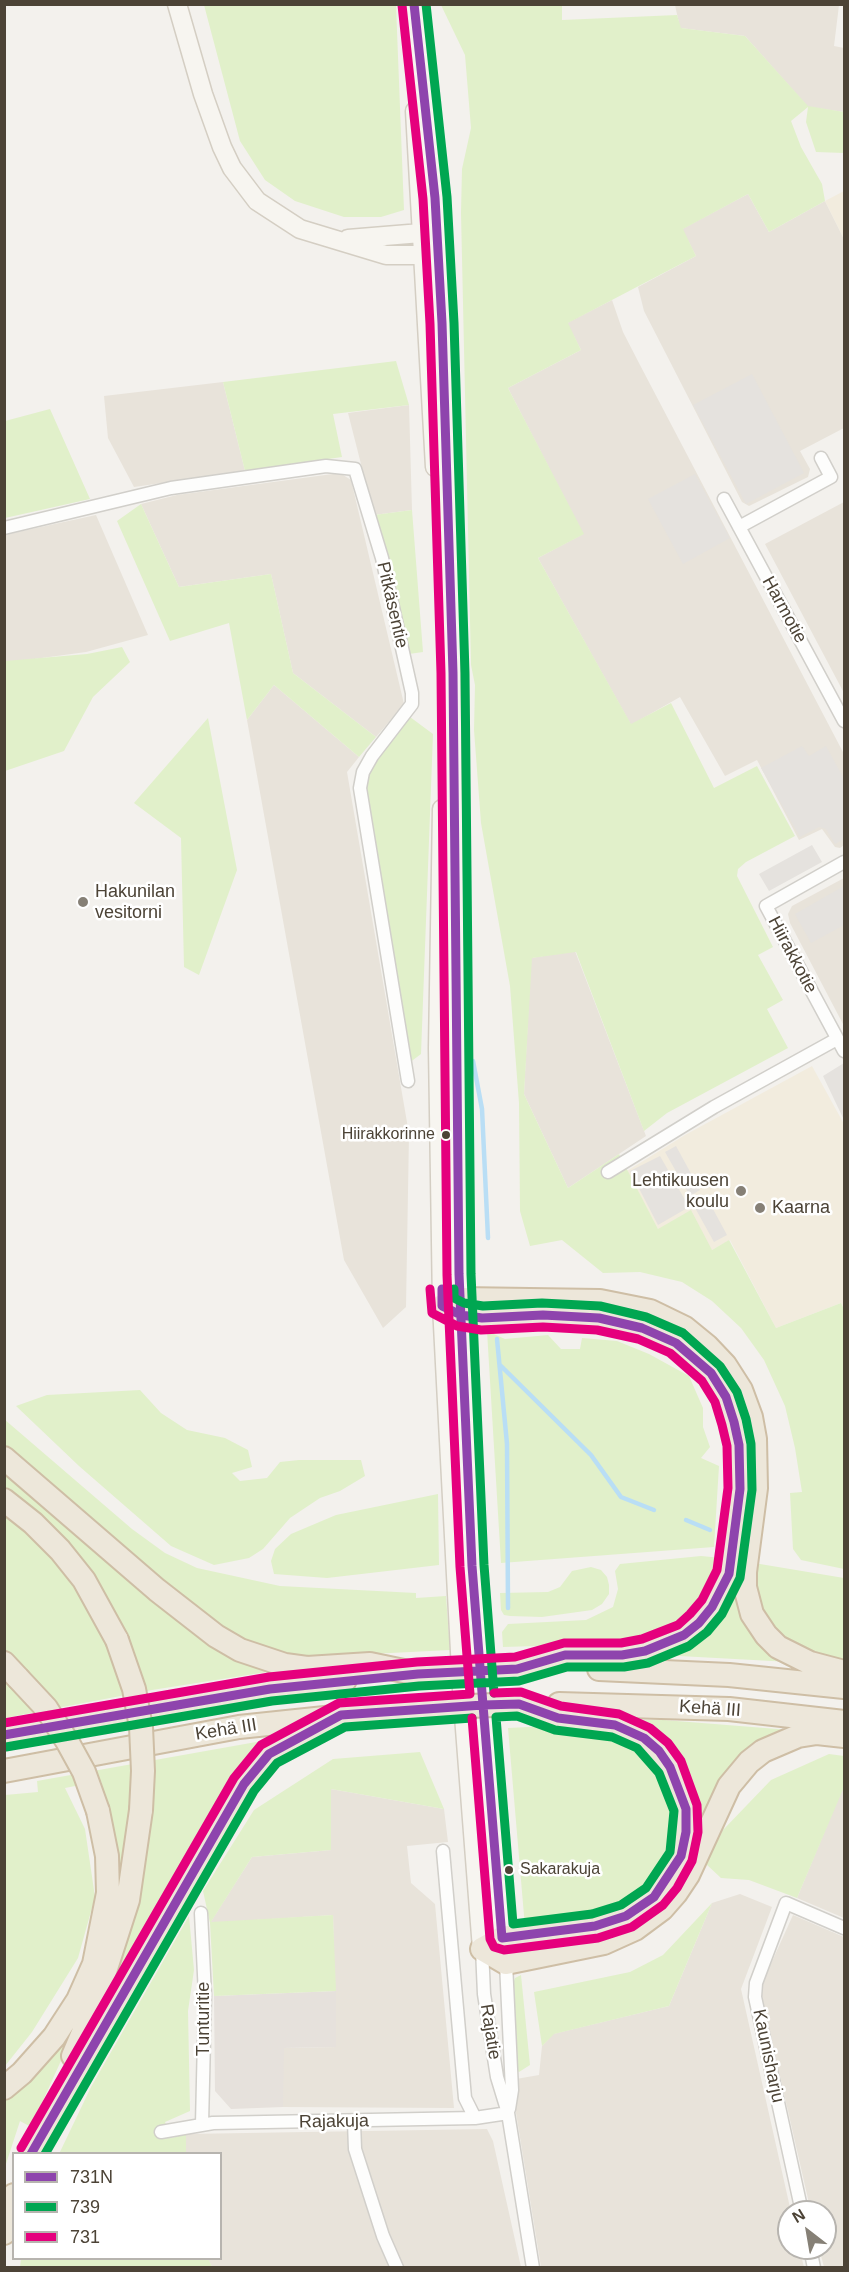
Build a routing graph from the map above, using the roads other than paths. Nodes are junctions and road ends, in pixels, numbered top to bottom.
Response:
1 (413, 4) edge
2 (176, 8) edge
3 (421, 233) junction
4 (342, 240) junction
5 (437, 245) junction
6 (421, 255) junction
7 (821, 458) dead end
8 (724, 499) dead end
9 (739, 527) junction
10 (4, 528) edge
11 (844, 720) edge
12 (844, 862) edge
13 (837, 1039) junction
14 (844, 1051) edge
15 (408, 1081) dead end
16 (609, 1172) dead end
17 (454, 1307) junction
18 (4, 1458) edge
19 (4, 1500) edge
20 (517, 1669) junction
21 (11, 1670) edge
22 (844, 1672) edge
23 (418, 1674) junction
24 (844, 1687) edge
25 (519, 1704) junction
26 (341, 1715) junction
27 (844, 1722) edge
28 (4, 1735) edge
29 (844, 1736) edge
30 (4, 1771) edge
31 (442, 1851) dead end
32 (201, 1913) dead end
33 (844, 1928) edge
34 (502, 1938) junction
35 (482, 1949) junction
36 (506, 1963) junction
37 (4, 2088) edge
38 (508, 2113) junction
39 (475, 2118) junction
40 (354, 2122) junction
41 (202, 2124) junction
42 (161, 2132) dead end
43 (32, 2150) edge
44 (799, 2200) edge
45 (12, 2203) edge
46 (4, 2233) edge
47 (397, 2268) edge
48 (533, 2268) edge

1 - 3 main road
1 - 5 main road
2 - 4 main road
3 - 4 main road
3 - 5 main road
3 - 6 main road
4 - 6 main road
5 - 6 main road
5 - 17 main road
6 - 17 main road
7 - 9 street
8 - 9 street, Harmotie
9 - 11 street, Harmotie
10 - 15 street, Pitkäsentie
12 - 13 street, Hiirakkotie
13 - 14 street, Hiirakkotie
13 - 16 street
17 - 20 highway
17 - 22 highway
17 - 34 main road
17 - 35 main road
18 - 23 highway
19 - 43 highway, bridge
20 - 23 highway, Kehä III, bridge
20 - 24 highway, Kehä III
21 - 37 highway, bridge
23 - 28 highway, Kehä III
25 - 26 highway, Kehä III, bridge
25 - 27 highway, Kehä III
25 - 34 highway
26 - 30 highway, Kehä III
26 - 43 highway
29 - 36 highway
31 - 39 street
32 - 41 street, Tunturitie
33 - 44 street, Kaunisharju
34 - 35 highway
34 - 36 main road
35 - 36 highway
35 - 38 street, Rajatie
36 - 38 street, Rajatie
38 - 39 street, Rajakuja
38 - 48 street, Rajatie
39 - 40 street, Rajakuja
40 - 41 street, Rajakuja
40 - 47 street
41 - 42 street, Rajakuja
45 - 46 highway

